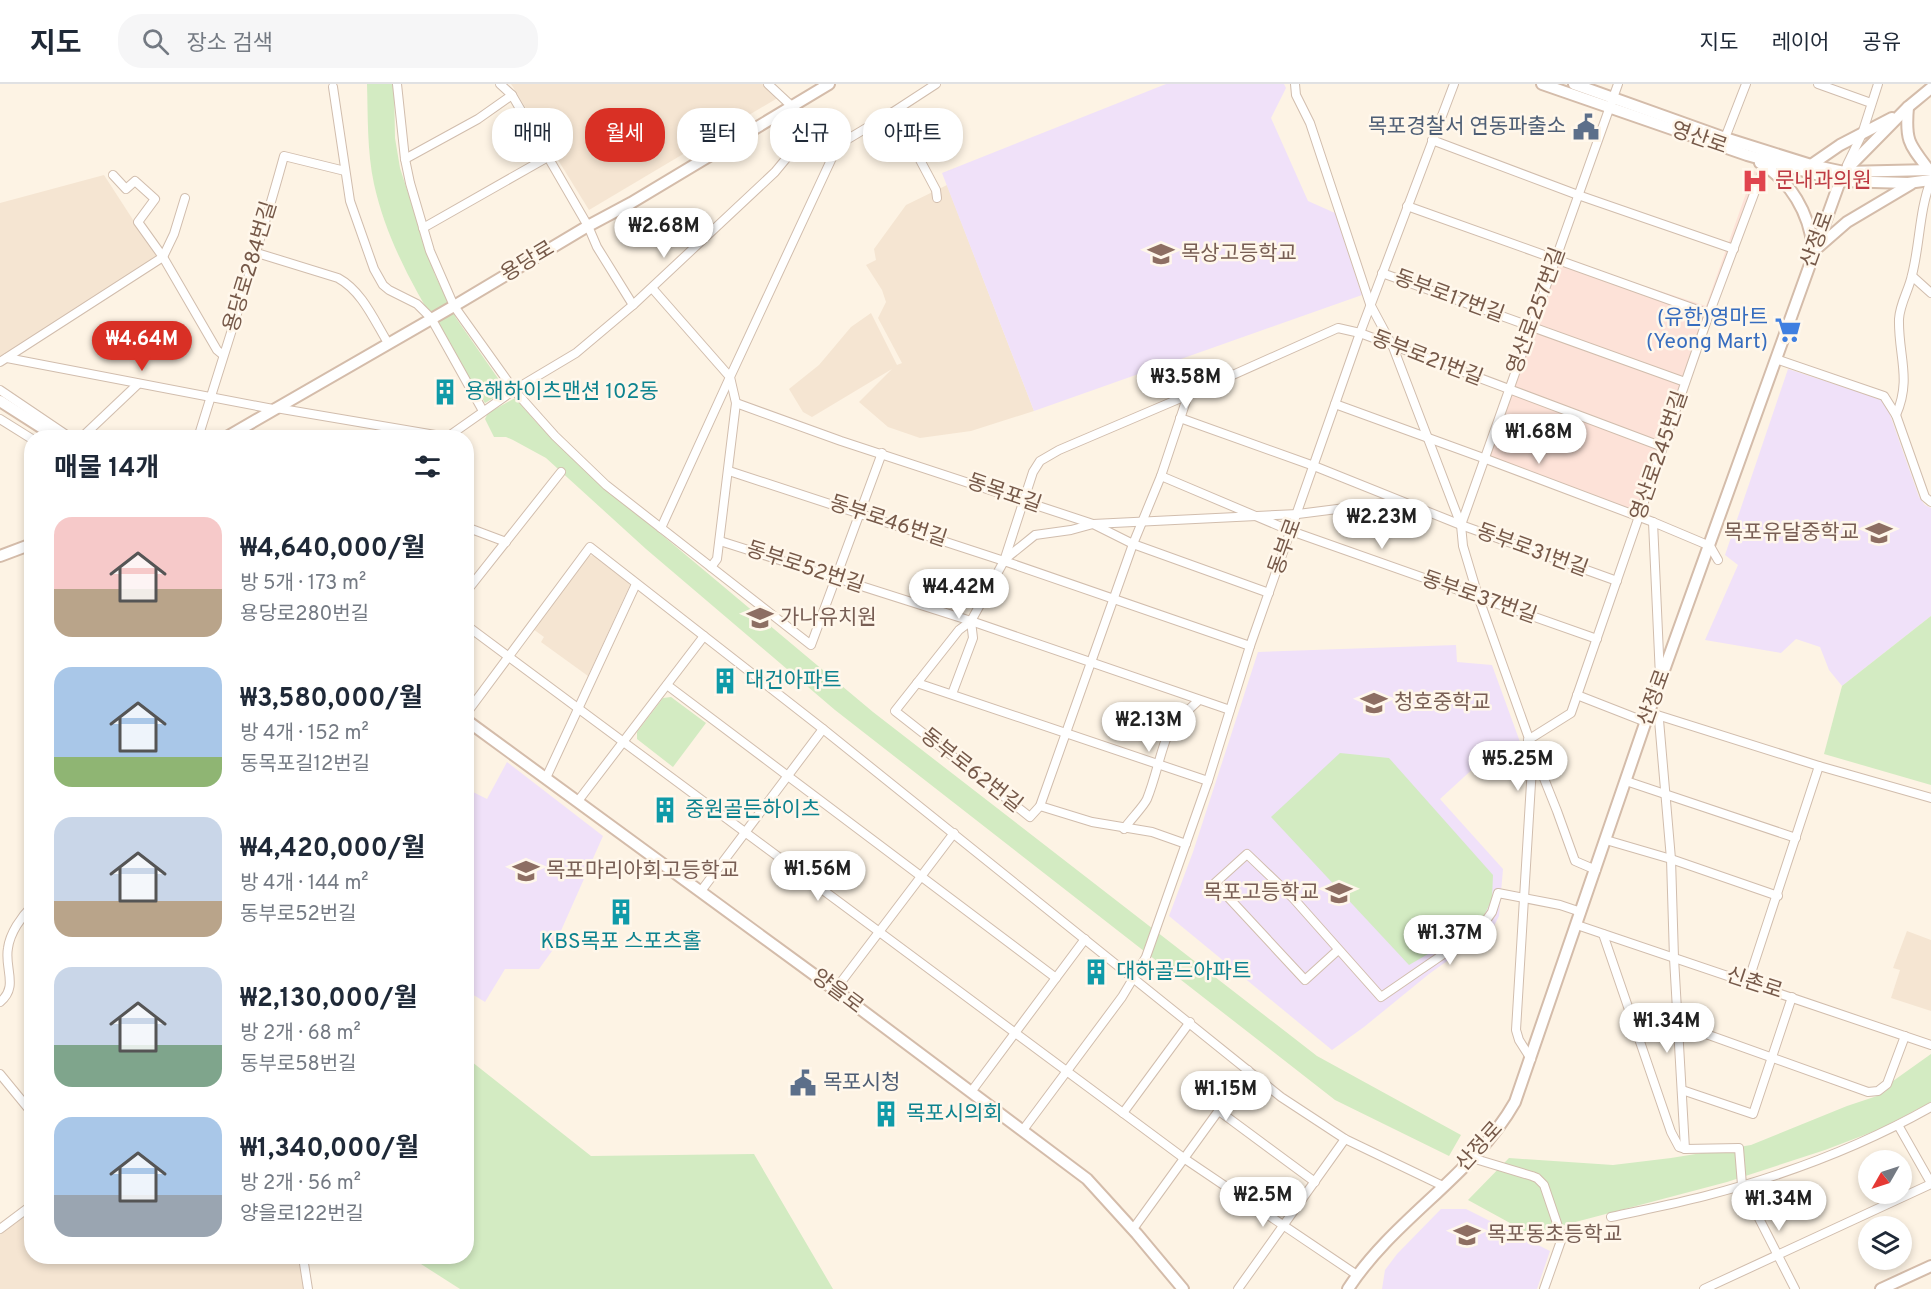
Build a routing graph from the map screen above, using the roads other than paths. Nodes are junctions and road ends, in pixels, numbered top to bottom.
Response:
1 (397, 84) edge
2 (500, 84) edge
3 (768, 84) edge
4 (830, 84) edge
5 (936, 84) edge
6 (1295, 84) edge
7 (1454, 84) edge
8 (1542, 84) edge
9 (1574, 84) edge
10 (1618, 84) edge
11 (1746, 84) edge
12 (1818, 84) edge
13 (1878, 84) edge
14 (333, 87) dead end
15 (1931, 88) edge
16 (512, 95) junction
17 (1611, 103) junction
18 (1871, 104) junction
19 (792, 105) junction
20 (520, 108) edge
21 (795, 108) edge
22 (900, 108) edge
23 (1908, 108) junction
24 (1862, 134) junction
25 (1725, 138) junction
26 (1432, 140) junction
27 (405, 159) junction
28 (1767, 160) junction
29 (539, 162) edge
30 (551, 162) edge
31 (783, 162) edge
32 (831, 162) edge
33 (921, 162) edge
34 (1811, 165) junction
35 (345, 171) junction
36 (113, 175) dead end
37 (1930, 175) edge
38 (1842, 176) junction
39 (1915, 182) junction
40 (1578, 195) junction
41 (1928, 197) edge
42 (185, 198) dead end
43 (937, 198) dead end
44 (1407, 206) junction
45 (588, 226) junction
46 (423, 228) junction
47 (1734, 249) junction
48 (1813, 252) junction
49 (257, 253) junction
50 (163, 257) junction
51 (1556, 259) junction
52 (1382, 273) junction
53 (1912, 276) junction
54 (652, 288) junction
55 (1931, 293) edge
56 (1370, 304) junction
57 (633, 305) junction
58 (454, 306) junction
59 (1709, 314) junction
60 (431, 318) junction
61 (1531, 327) junction
62 (1360, 333) junction
63 (388, 343) junction
64 (1393, 347) junction
65 (223, 355) junction
66 (1776, 359) junction
67 (4, 360) edge
68 (730, 377) junction
69 (1685, 382) junction
70 (138, 384) junction
71 (0, 390) edge
72 (514, 390) junction
73 (1509, 391) junction
74 (1188, 395) junction
75 (211, 397) junction
76 (0, 400) edge
77 (736, 403) junction
78 (1335, 404) junction
79 (0, 408) edge
80 (274, 409) junction
81 (483, 411) junction
82 (1896, 415) junction
83 (1180, 418) junction
84 (0, 419) edge
85 (33, 430) edge
86 (46, 430) edge
87 (60, 430) edge
88 (89, 430) edge
89 (201, 430) edge
90 (239, 430) edge
91 (403, 430) edge
92 (456, 430) edge
93 (24, 434) edge
94 (1427, 437) junction
95 (1663, 447) junction
96 (882, 453) junction
97 (1486, 459) junction
98 (1314, 466) junction
99 (729, 471) junction
100 (561, 472) dead end
101 (1161, 476) junction
102 (1023, 500) junction
103 (1402, 500) junction
104 (1931, 502) edge
105 (859, 512) junction
106 (1298, 514) junction
107 (1253, 515) junction
108 (1638, 517) junction
109 (1653, 522) junction
110 (1142, 523) junction
111 (1092, 524) junction
112 (1461, 525) junction
113 (661, 528) junction
114 (474, 530) edge
115 (1292, 531) junction
116 (720, 541) junction
117 (506, 542) junction
118 (1133, 543) junction
119 (1710, 546) junction
120 (24, 547) edge
121 (0, 556) edge
122 (1718, 560) dead end
123 (1004, 561) junction
124 (711, 567) junction
125 (835, 577) junction
126 (1617, 581) junction
127 (474, 582) edge
128 (636, 584) junction
129 (1269, 593) junction
130 (1478, 596) junction
131 (1113, 599) junction
132 (972, 621) junction
133 (474, 631) edge
134 (704, 636) junction
135 (1597, 639) junction
136 (1250, 646) junction
137 (509, 657) junction
138 (1090, 663) junction
139 (917, 682) junction
140 (1660, 684) junction
141 (667, 685) junction
142 (952, 694) junction
143 (1577, 695) junction
144 (1199, 700) junction
145 (474, 703) edge
146 (578, 708) junction
147 (1230, 710) junction
148 (1648, 717) junction
149 (474, 726) edge
150 (823, 729) junction
151 (1065, 734) junction
152 (1528, 740) junction
153 (624, 742) junction
154 (1537, 761) junction
155 (1159, 764) junction
156 (1819, 766) junction
157 (788, 776) junction
158 (546, 778) junction
159 (1208, 781) junction
160 (1626, 781) junction
161 (1666, 794) junction
162 (1931, 798) edge
163 (578, 801) junction
164 (1040, 806) junction
165 (1124, 829) junction
166 (746, 832) junction
167 (954, 833) junction
168 (1796, 838) junction
169 (1606, 840) junction
170 (1186, 844) junction
171 (1671, 859) junction
172 (1596, 870) junction
173 (921, 877) junction
174 (700, 891) junction
175 (1778, 896) junction
176 (1524, 898) junction
177 (1581, 912) junction
178 (24, 916) edge
179 (1577, 925) junction
180 (880, 932) junction
181 (1603, 934) junction
182 (1085, 939) junction
183 (1338, 950) junction
184 (1674, 958) junction
185 (1056, 978) junction
186 (1134, 978) junction
187 (1748, 981) junction
188 (835, 990) junction
189 (1792, 997) junction
190 (0, 1002) edge
191 (1190, 1022) junction
192 (1678, 1024) junction
193 (1015, 1033) junction
194 (1905, 1036) junction
195 (1931, 1045) edge
196 (1772, 1058) junction
197 (1531, 1059) junction
198 (1248, 1070) junction
199 (1067, 1071) junction
200 (0, 1074) edge
201 (1682, 1090) junction
202 (971, 1092) junction
203 (24, 1103) edge
204 (1931, 1107) edge
205 (1219, 1110) junction
206 (1123, 1113) junction
207 (1898, 1125) junction
208 (1023, 1130) junction
209 (1345, 1139) junction
210 (1685, 1149) junction
211 (1472, 1158) junction
212 (1185, 1159) junction
213 (1315, 1182) junction
214 (1931, 1184) edge
215 (1742, 1185) junction
216 (1443, 1186) junction
217 (24, 1210) edge
218 (1611, 1217) dead end
219 (1282, 1226) junction
220 (0, 1229) edge
221 (1133, 1229) junction
222 (1777, 1255) junction
223 (304, 1264) edge
224 (1931, 1266) edge
225 (1357, 1275) junction
226 (308, 1289) edge
227 (1184, 1289) edge
228 (1238, 1289) edge
229 (1348, 1289) edge
230 (1544, 1289) edge
231 (1704, 1289) edge
232 (1795, 1289) edge
233 (1881, 1289) edge

1 - 27 street
2 - 16 street
3 - 19 street
4 - 19 street, 용당로
5 - 22 street
6 - 56 street
7 - 26 street, 동부로
8 - 17 street, 영산로
9 - 17 street, 영산로
10 - 17 street, 영산로257번길
11 - 25 street
12 - 18 street
13 - 18 street
14 - 35 street
15 - 23 street, 산정로
16 - 20 street
16 - 27 street
17 - 25 street, 영산로
17 - 28 street, 영산로
17 - 40 street, 영산로257번길
18 - 24 street
19 - 21 street
19 - 45 street, 용당로
23 - 24 street
23 - 37 street
23 - 38 street, 산정로
24 - 34 street
24 - 38 street
25 - 28 street, 영산로
26 - 40 street
26 - 44 street, 동부로
27 - 46 street
28 - 34 street, 영산로
28 - 38 street, 영산로
28 - 47 street, 영산로245번길
28 - 48 street
29 - 46 street
30 - 45 street
31 - 54 street
32 - 68 street
33 - 43 street
34 - 38 street, 영산로
35 - 49 street, 용당로284번길
35 - 60 street
36 - 50 street
37 - 38 street, 영산로
37 - 39 street, 영산로
37 - 41 street
38 - 39 street, 영산로
38 - 48 street, 산정로
39 - 48 street
40 - 47 street
40 - 51 street, 영산로257번길
41 - 53 street
42 - 50 street
44 - 51 street
44 - 52 street, 동부로
45 - 57 street
45 - 58 street, 용당로
46 - 58 street
47 - 59 street, 영산로245번길
48 - 66 street, 산정로
49 - 63 street
49 - 65 street, 용당로284번길
50 - 65 street
50 - 67 street
51 - 59 street
51 - 61 street, 영산로257번길
52 - 56 street, 동부로
52 - 61 street, 동부로17번길
53 - 55 street
53 - 82 street
54 - 57 street
54 - 68 street
56 - 62 street, 동부로
56 - 64 street
57 - 72 street
58 - 60 street, 용당로
58 - 72 street
59 - 69 street, 영산로245번길
60 - 63 street, 용당로
60 - 81 street
61 - 69 street, 동부로17번길
61 - 73 street, 영산로257번길
62 - 64 street, 동부로21번길
62 - 74 street, 동부로21번길
62 - 78 street, 동부로
63 - 80 street, 용당로
64 - 73 street, 동부로21번길
64 - 94 street
65 - 75 street, 용당로284번길
66 - 82 street
66 - 119 street, 산정로
67 - 70 street
68 - 77 street
68 - 113 street
69 - 95 street, 영산로245번길
70 - 75 street
70 - 88 street
71 - 87 street
72 - 81 street
72 - 113 street
73 - 95 street, 동부로21번길
73 - 97 street, 영산로257번길
74 - 83 street
74 - 102 street, 동부로21번길
75 - 80 street
75 - 89 street, 용당로284번길
76 - 86 street
77 - 96 street, 동목포길
77 - 99 street
78 - 94 street
78 - 98 street, 동부로
79 - 85 street
80 - 90 street, 용당로
80 - 91 street
81 - 92 street
82 - 104 street
83 - 98 street, 동부로31번길
83 - 101 street
84 - 93 street
94 - 97 street
94 - 112 street
95 - 108 street, 영산로245번길
96 - 102 street, 동목포길
96 - 105 street
97 - 108 street
97 - 112 street, 영산로257번길
98 - 103 street, 동부로31번길
98 - 106 street, 동부로
99 - 105 street, 동부로46번길
99 - 116 street
100 - 117 street
101 - 107 street, 동부로37번길
101 - 110 street
102 - 111 street, 동목포길
102 - 123 street, 동부로21번길
103 - 106 street
103 - 112 street, 동부로31번길
105 - 123 street, 동부로46번길
105 - 125 street
106 - 107 street
106 - 115 street, 동부로
107 - 110 street
107 - 115 street, 동부로37번길
108 - 109 street
108 - 126 street, 영산로245번길
109 - 119 street
109 - 140 street
110 - 111 street
110 - 118 street
111 - 118 street, 동목포길
111 - 123 street
112 - 126 street, 동부로31번길
112 - 130 street
113 - 124 street
114 - 117 street
115 - 129 street, 동부로
115 - 130 street, 동부로37번길
116 - 124 street
116 - 125 street, 동부로52번길
117 - 127 street
118 - 129 street, 동목포길
118 - 131 street
119 - 122 street
119 - 140 street, 산정로
120 - 121 street
123 - 131 street, 동부로46번길
123 - 132 street
124 - 125 street
125 - 132 street, 동부로52번길
126 - 135 street, 영산로245번길
128 - 134 street
128 - 137 street
128 - 146 street
129 - 136 street, 동부로
130 - 135 street, 동부로37번길
130 - 152 street
131 - 136 street, 동부로46번길
131 - 138 street
132 - 138 street, 동부로52번길
132 - 139 street
132 - 142 street
133 - 137 street
134 - 141 street
134 - 150 street
135 - 143 street, 영산로245번길
136 - 147 street, 동부로
137 - 145 street
137 - 146 street
138 - 144 street, 동부로52번길
138 - 151 street
139 - 142 street
139 - 164 street, 동부로62번길
140 - 148 street, 산정로
141 - 153 street
141 - 157 street
142 - 151 street
143 - 148 street
143 - 152 street, 영산로245번길
144 - 147 street, 동부로52번길
144 - 155 street
146 - 153 street
146 - 158 street
147 - 159 street, 동부로
148 - 156 street
148 - 160 street, 산정로
148 - 161 street
149 - 158 street, 양을로
150 - 157 street
150 - 167 street
151 - 155 street
151 - 164 street
152 - 154 street
153 - 163 street
153 - 166 street
154 - 172 street
154 - 176 street
155 - 159 street
155 - 165 street
156 - 162 street
156 - 168 street
157 - 166 street
157 - 173 street
158 - 163 street, 양을로
159 - 170 street, 동부로
160 - 161 street
160 - 169 street, 산정로
161 - 168 street
161 - 171 street
163 - 174 street, 양을로
164 - 165 street, 동부로62번길
165 - 170 street, 동부로62번길
166 - 174 street
166 - 180 street
167 - 173 street
167 - 182 street
168 - 175 street
169 - 171 street
169 - 172 street, 산정로
170 - 186 street, 동부로
171 - 175 street
171 - 184 street
172 - 177 street, 산정로
173 - 180 street
173 - 185 street
174 - 188 street, 양을로
175 - 187 street
176 - 177 street
176 - 183 street
176 - 197 street
177 - 179 street, 산정로
178 - 190 street
179 - 181 street, 신촌로
179 - 197 street, 산정로
180 - 188 street
180 - 193 street
181 - 184 street, 신촌로
181 - 210 street
182 - 185 street
182 - 186 street
183 - 183 street
184 - 187 street, 신촌로
184 - 192 street
185 - 193 street
186 - 191 street
186 - 199 street, 동부로
187 - 189 street, 신촌로
188 - 202 street, 양을로
189 - 194 street, 신촌로
189 - 196 street
191 - 198 street
191 - 206 street
192 - 196 street
192 - 201 street
193 - 199 street
193 - 202 street
194 - 195 street, 신촌로
194 - 196 street
196 - 201 street
197 - 211 street, 산정로
198 - 205 street
198 - 209 street
199 - 206 street
199 - 208 street, 동부로
200 - 203 street
201 - 210 street
202 - 208 street, 양을로
204 - 207 street
205 - 212 street
205 - 213 street
206 - 212 street
207 - 214 street
207 - 215 street
208 - 221 street, 양을로
209 - 213 street
209 - 216 street
210 - 215 street
211 - 216 street, 산정로
211 - 230 street
212 - 219 street
212 - 221 street
213 - 219 street
214 - 222 street
215 - 218 street
215 - 222 street
216 - 225 street, 산정로
217 - 220 street
219 - 225 street
219 - 228 street
221 - 227 street, 양을로
222 - 231 street
222 - 232 street
223 - 226 street
224 - 233 street
225 - 229 street, 산정로

